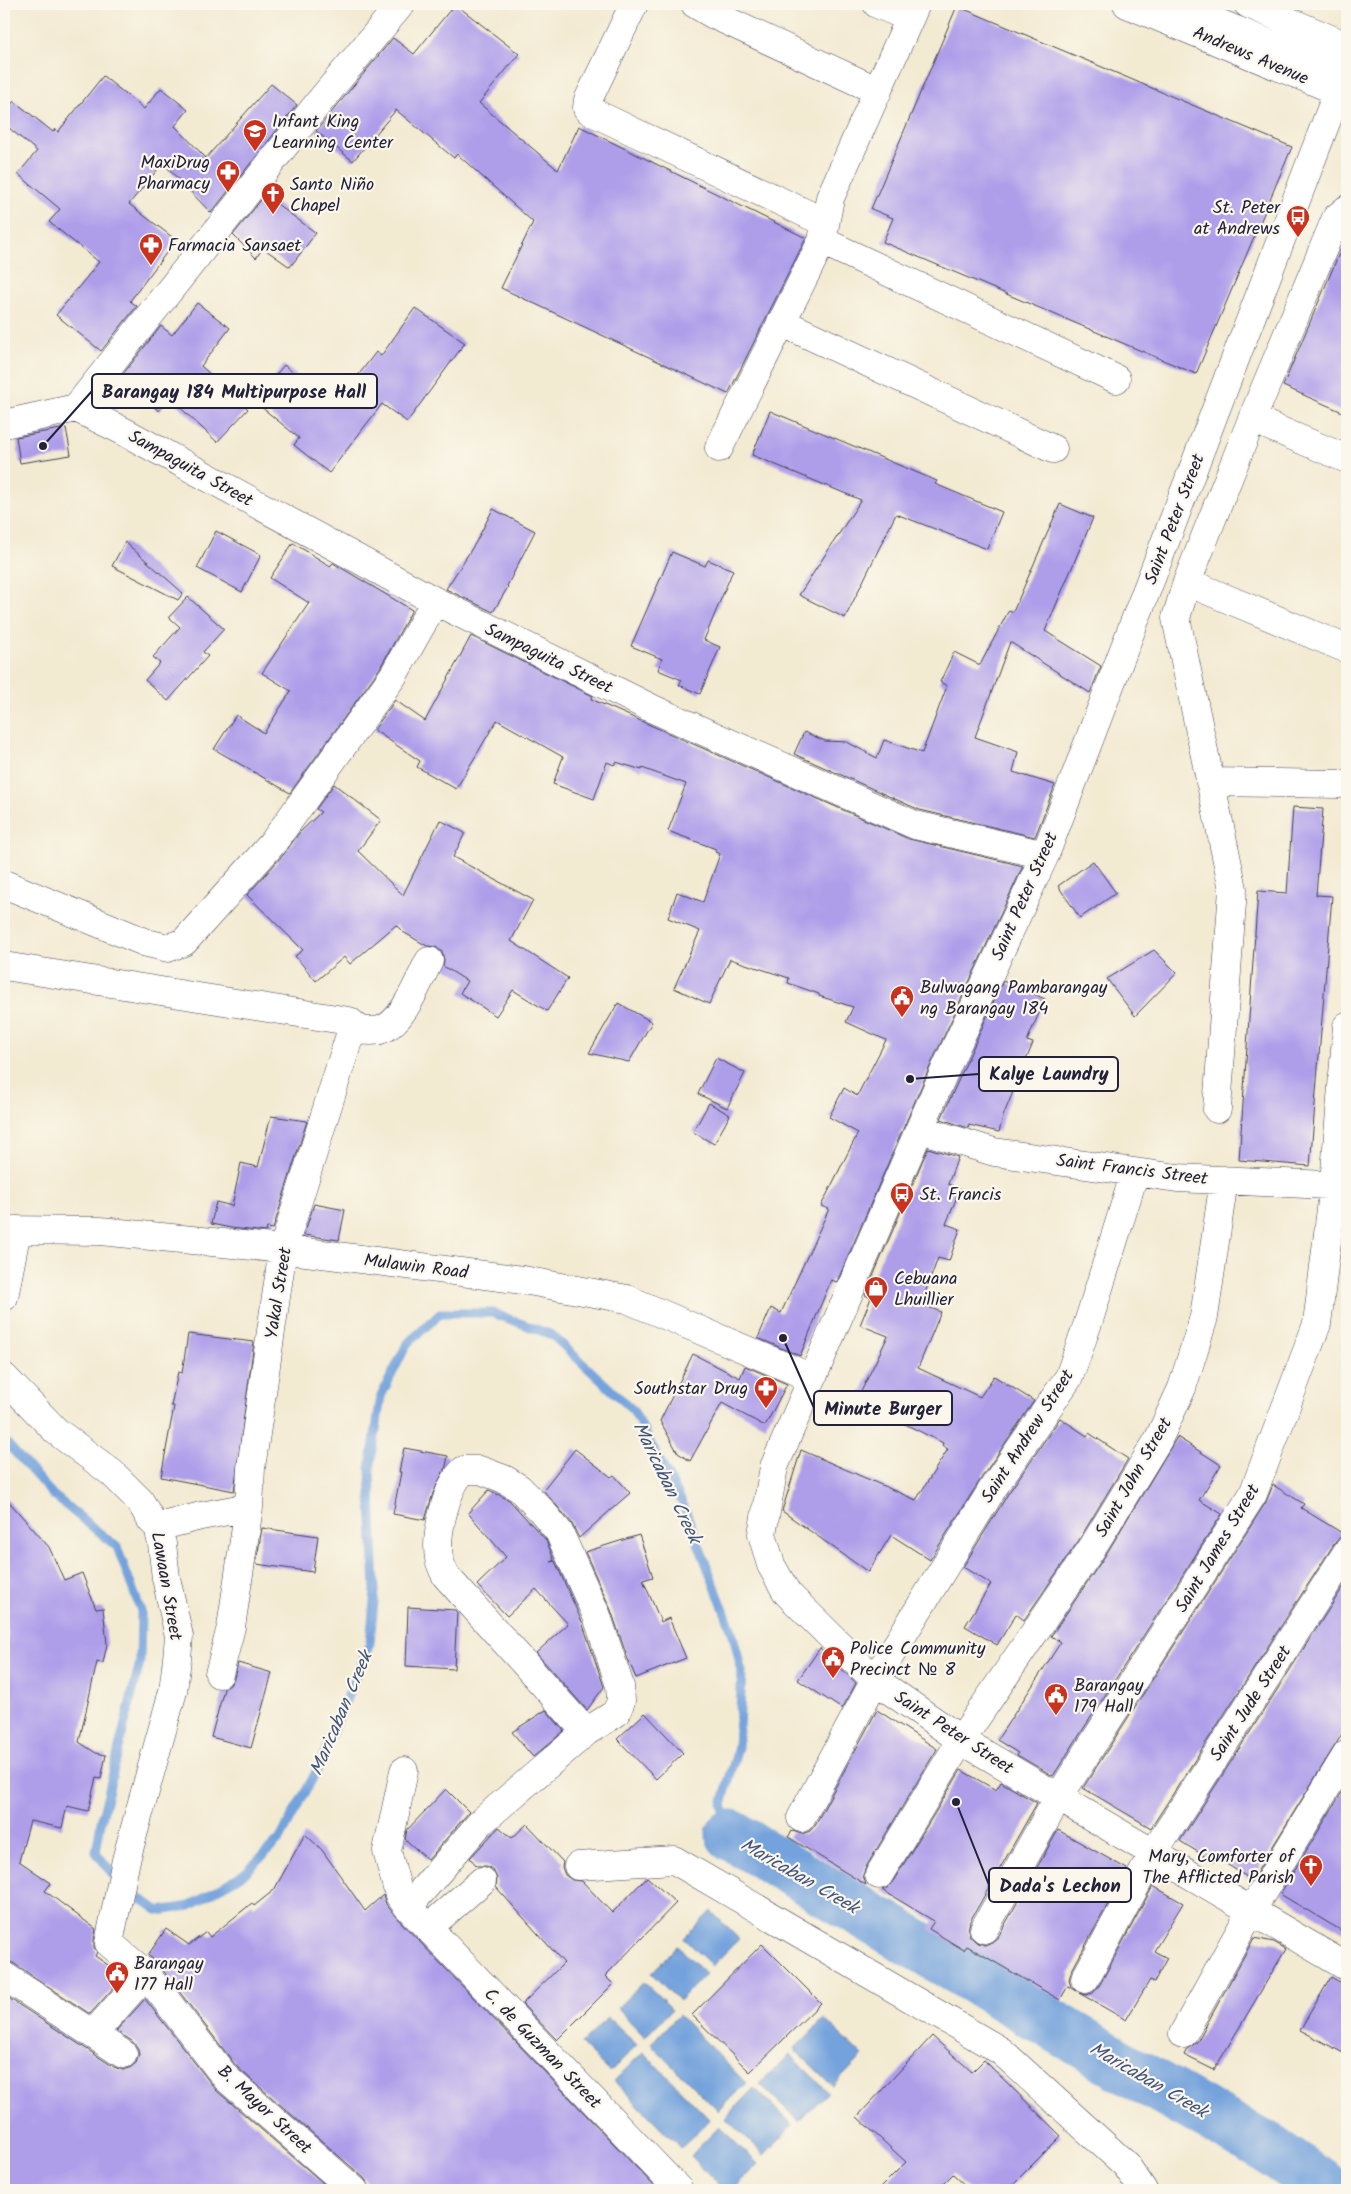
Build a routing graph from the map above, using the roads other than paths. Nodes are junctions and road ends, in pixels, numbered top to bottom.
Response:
1 (402, 4) edge
2 (634, 4) edge
3 (877, 4) edge
4 (1127, 4) edge
5 (1172, 4) edge
6 (1248, 4) edge
7 (1260, 4) edge
8 (708, 7) edge
9 (913, 11) edge
10 (1347, 40) edge
11 (1347, 46) edge
12 (1344, 87) edge
13 (878, 91) junction
14 (1347, 209) edge
15 (823, 232) junction
16 (781, 322) junction
17 (1116, 379) dead end
18 (76, 408) junction
19 (1252, 419) junction
20 (4, 424) edge
21 (719, 448) dead end
22 (1053, 449) dead end
23 (1347, 459) edge
24 (1187, 582) junction
25 (435, 601) junction
26 (1347, 650) edge
27 (1210, 782) junction
28 (1339, 784) dead end
29 (1045, 854) junction
30 (4, 884) edge
31 (428, 961) dead end
32 (4, 966) edge
33 (1347, 1026) edge
34 (360, 1030) junction
35 (1217, 1109) dead end
36 (920, 1129) junction
37 (1135, 1172) junction
38 (1224, 1180) junction
39 (1340, 1185) edge
40 (10, 1230) edge
41 (283, 1249) junction
42 (4, 1297) edge
43 (4, 1377) edge
44 (812, 1378) junction
45 (249, 1507) junction
46 (158, 1527) junction
47 (1347, 1552) edge
48 (220, 1674) dead end
49 (875, 1680) junction
50 (586, 1732) junction
51 (960, 1740) junction
52 (1347, 1754) edge
53 (404, 1771) dead end
54 (1058, 1798) junction
55 (800, 1818) dead end
56 (1153, 1854) junction
57 (578, 1866) dead end
58 (879, 1875) dead end
59 (482, 1881) dead end
60 (408, 1907) junction
61 (1251, 1911) junction
62 (428, 1928) junction
63 (984, 1929) dead end
64 (109, 1943) joint
65 (1347, 1967) edge
66 (146, 1974) junction
67 (4, 1976) edge
68 (1085, 1979) dead end
69 (93, 2034) junction
70 (1183, 2034) dead end
71 (123, 2054) dead end
72 (354, 2190) edge
73 (679, 2190) edge
74 (1143, 2190) edge

1 - 18 main road
2 - 15 main road
3 - 9 main road
4 - 12 main road, Andrews Avenue
5 - 12 main road
6 - 11 main road
7 - 10 main road
8 - 13 main road
9 - 13 main road
12 - 29 main road, Saint Peter Street
13 - 15 main road
14 - 19 main road
15 - 16 main road
15 - 17 main road
16 - 21 main road
16 - 22 main road
18 - 20 main road
18 - 25 main road, Sampaguita Street
19 - 23 main road
19 - 24 main road
24 - 26 main road
24 - 27 main road
25 - 29 main road, Sampaguita Street
25 - 30 main road
27 - 28 main road
27 - 35 main road
29 - 36 main road, Saint Peter Street
31 - 34 main road
32 - 34 main road
33 - 39 main road, Saint James Street
34 - 41 main road, Yakal Street
36 - 37 main road, Saint Francis Street
36 - 44 main road, Saint Peter Street
37 - 38 main road, Saint Francis Street
37 - 49 main road, Saint Andrew Street
38 - 39 main road, Saint Francis Street
38 - 51 main road, Saint John Street
39 - 54 main road, Saint James Street
40 - 41 main road, Mulawin Road
40 - 42 main road
41 - 44 main road, Mulawin Road
41 - 45 main road, Yakal Street
43 - 46 main road, Lawaan Street
44 - 49 main road, Saint Peter Street
45 - 46 main road
45 - 48 main road, Yakal Street
46 - 64 main road, Lawaan Street
47 - 56 main road, Saint Jude Street
49 - 51 main road, Saint Peter Street
49 - 55 main road, Saint Andrew Street
50 - 50 main road
50 - 60 main road
51 - 54 main road, Saint Peter Street
51 - 58 main road, Saint John Street
52 - 61 main road
53 - 60 main road, C. de Guzman Street
54 - 56 main road, Saint Peter Street
54 - 63 main road, Saint James Street
56 - 61 main road, Saint Peter Street
56 - 68 main road, Saint Jude Street
57 - 74 main road
59 - 62 main road
60 - 62 main road, C. de Guzman Street
61 - 65 main road, Saint Peter Street
61 - 70 main road
62 - 73 main road, C. de Guzman Street
64 - 66 main road, B. Mayor Street
66 - 69 main road
66 - 72 main road, B. Mayor Street
67 - 69 main road
69 - 71 main road

